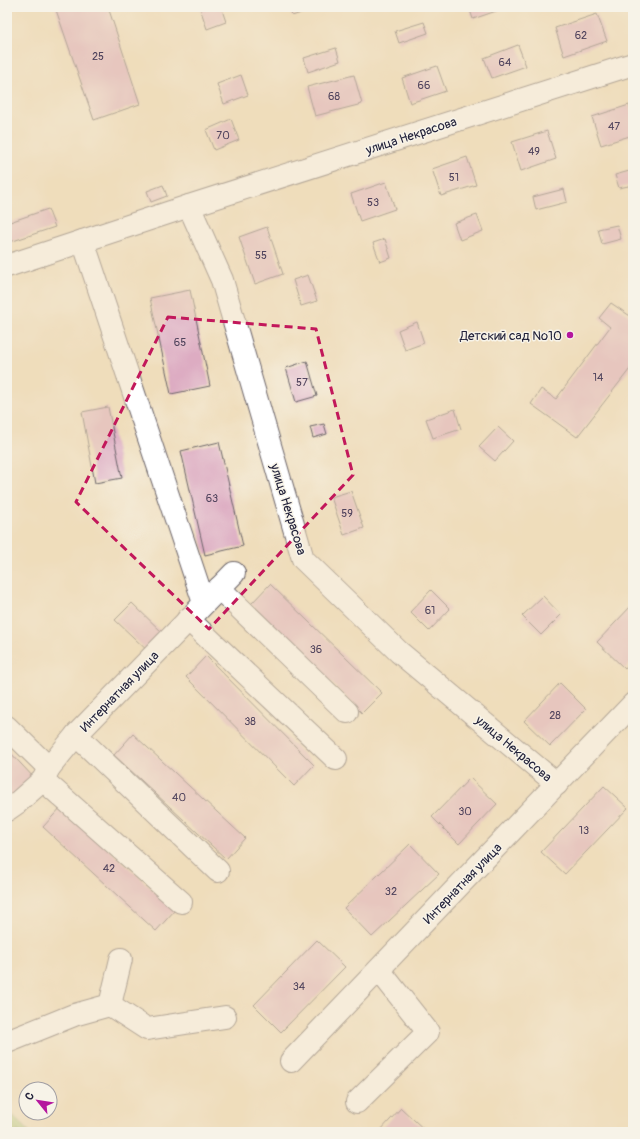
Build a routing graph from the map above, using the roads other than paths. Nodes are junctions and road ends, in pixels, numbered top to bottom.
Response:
1 (633, 64) edge
2 (189, 206) junction
3 (83, 241) junction
4 (7, 266) edge
5 (219, 588) junction
6 (188, 619) junction
7 (633, 704) edge
8 (347, 712) dead end
9 (7, 727) edge
10 (76, 735) junction
11 (336, 759) dead end
12 (46, 774) junction
13 (557, 784) junction
14 (7, 810) edge
15 (218, 871) dead end
16 (181, 902) dead end
17 (121, 959) dead end
18 (379, 970) junction
19 (110, 1005) junction
20 (225, 1017) dead end
21 (7, 1042) edge
22 (291, 1061) dead end
23 (357, 1102) dead end

1 - 2 street, улица Некрасова
2 - 3 street, улица Некрасова
2 - 13 street, улица Некрасова
3 - 4 street, улица Некрасова
3 - 5 street
5 - 6 street, Интернатная улица
5 - 8 street
6 - 10 street, Интернатная улица
6 - 11 street
7 - 13 street, Интернатная улица
9 - 12 street
10 - 12 street, Интернатная улица
10 - 15 street
12 - 14 street, Интернатная улица
12 - 16 street
13 - 18 street, Интернатная улица
17 - 19 street
18 - 22 street, Интернатная улица
18 - 23 street
19 - 20 street
19 - 21 street

